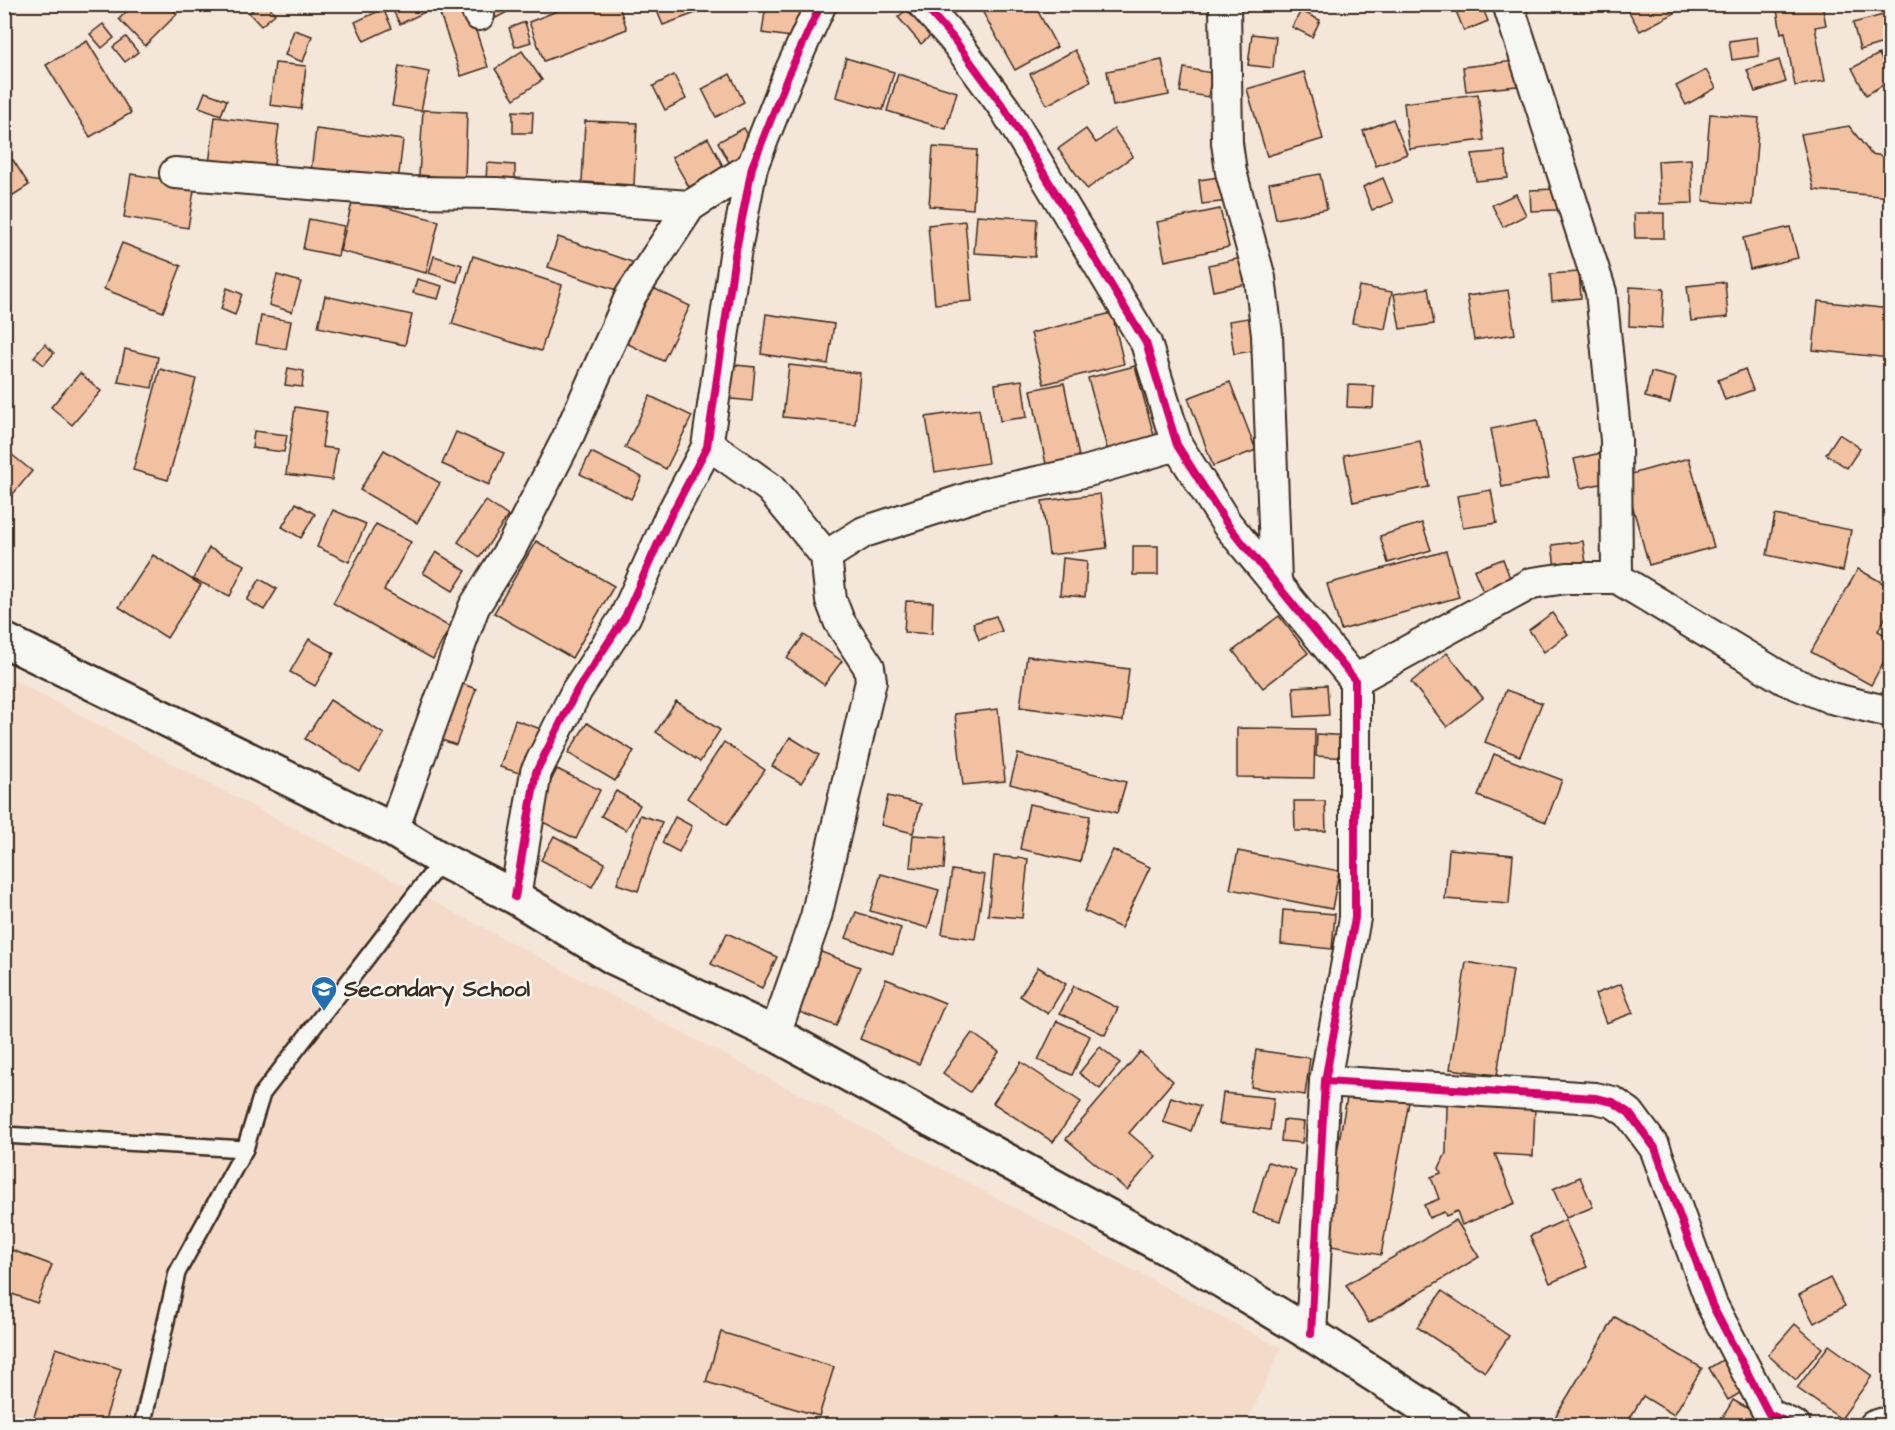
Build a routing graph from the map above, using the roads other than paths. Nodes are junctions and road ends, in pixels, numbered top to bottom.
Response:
1 (821, 4) edge
2 (923, 4) edge
3 (1225, 4) edge
4 (1508, 4) edge
5 (752, 167) junction
6 (175, 173) dead end
7 (690, 206) junction
8 (708, 444) junction
9 (1177, 445) junction
10 (825, 556) junction
11 (1617, 578) junction
12 (1276, 581) junction
13 (4, 640) edge
14 (1355, 680) junction
15 (1890, 712) edge
16 (393, 830) junction
17 (442, 860) junction
18 (515, 897) junction
19 (775, 1034) junction
20 (1325, 1081) junction
21 (4, 1135) edge
22 (245, 1149) junction
23 (1311, 1334) junction
24 (1890, 1421) edge
25 (142, 1425) edge
26 (1454, 1425) edge
27 (1795, 1425) edge
28 (1874, 1425) edge

1 - 5 street
2 - 9 street
3 - 12 street
4 - 11 street
5 - 7 street
5 - 8 street
6 - 7 street
7 - 16 street
8 - 10 street
8 - 18 street
9 - 10 street
9 - 12 street
10 - 19 street
11 - 14 street
11 - 15 street
12 - 14 street
13 - 16 main road
14 - 20 street
16 - 17 main road
17 - 18 main road
17 - 22 lane
18 - 19 main road
19 - 23 main road
20 - 23 street
20 - 27 street
21 - 22 lane
22 - 25 lane
23 - 26 main road
24 - 28 street

